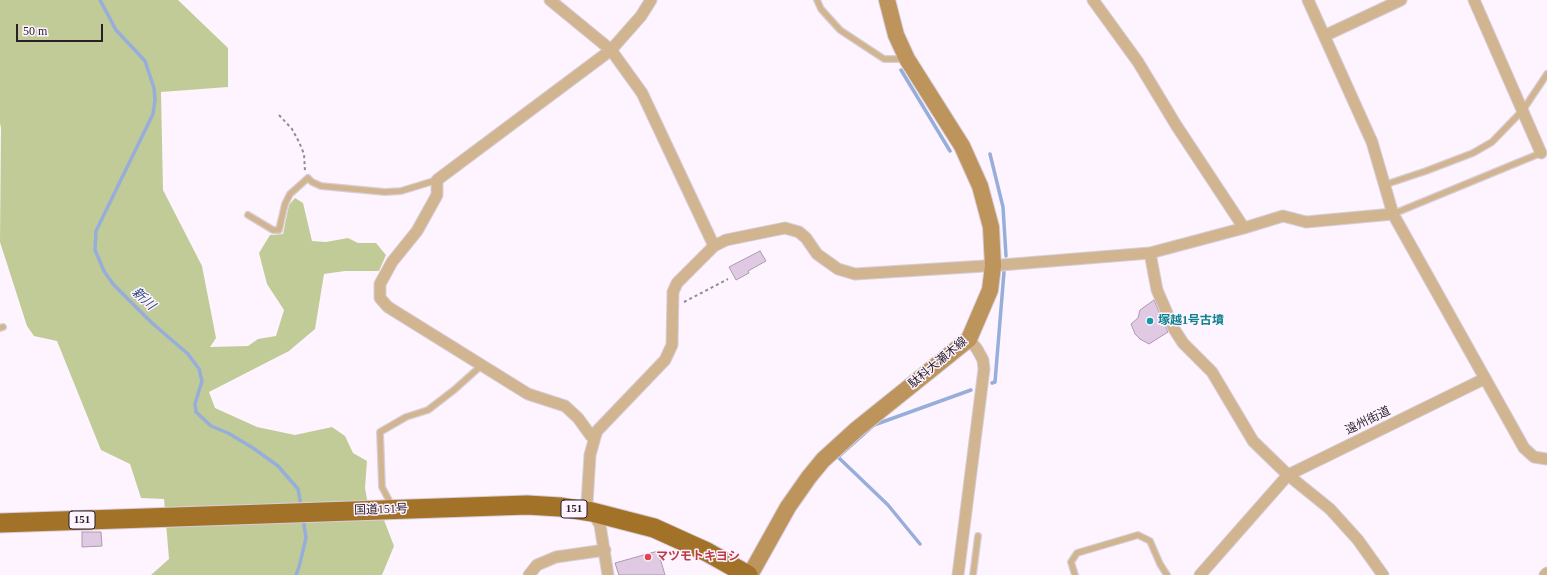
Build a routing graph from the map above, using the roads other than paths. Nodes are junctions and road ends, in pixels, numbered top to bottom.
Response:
1 (550, 0) edge
2 (651, 0) edge
3 (817, 0) edge
4 (887, 0) edge
5 (1093, 0) edge
6 (1308, 0) edge
7 (1401, 0) edge
8 (1474, 0) edge
9 (1324, 36) junction
10 (611, 50) junction
11 (907, 59) junction
12 (1547, 74) edge
13 (1523, 110) junction
14 (1541, 153) joint
15 (437, 180) junction
16 (1384, 185) junction
17 (248, 214) dead end
18 (1393, 214) junction
19 (1244, 228) junction
20 (714, 246) junction
21 (1150, 253) junction
22 (993, 266) junction
23 (969, 339) junction
24 (482, 365) junction
25 (1484, 379) junction
26 (595, 437) junction
27 (1547, 459) edge
28 (1288, 475) junction
29 (390, 510) junction
30 (592, 512) junction
31 (0, 523) edge
32 (978, 536) dead end
33 (605, 550) junction
34 (529, 575) edge
35 (608, 575) edge
36 (749, 575) edge
37 (958, 575) edge
38 (973, 575) edge
39 (1075, 575) edge
40 (1167, 575) edge
41 (1200, 575) edge
42 (1383, 575) edge

1 - 10 street
2 - 10 street
3 - 11 lane
4 - 11 main road, 駄科大瀬木線
5 - 19 street
6 - 9 street
7 - 9 street
8 - 13 street
9 - 16 street
10 - 15 street
10 - 20 street
11 - 22 main road, 駄科大瀬木線
12 - 13 lane
13 - 14 street
13 - 16 lane
14 - 18 lane
15 - 17 lane
15 - 24 street
16 - 18 street
18 - 19 street
18 - 25 street
19 - 21 street
20 - 22 street
20 - 26 street
21 - 22 street
21 - 28 street
22 - 23 main road, 駄科大瀬木線
23 - 36 main road, 駄科大瀬木線
23 - 37 street
24 - 26 street
24 - 29 lane
25 - 27 street
25 - 28 street, 遠州街道
26 - 30 street
28 - 41 street, 遠州街道
28 - 42 street
29 - 30 highway, 国道151号 / 151
29 - 31 highway, 国道151号 / 151
30 - 33 street
30 - 36 highway, 国道151号 / 151
32 - 38 lane
33 - 34 street
33 - 35 street
39 - 40 lane

